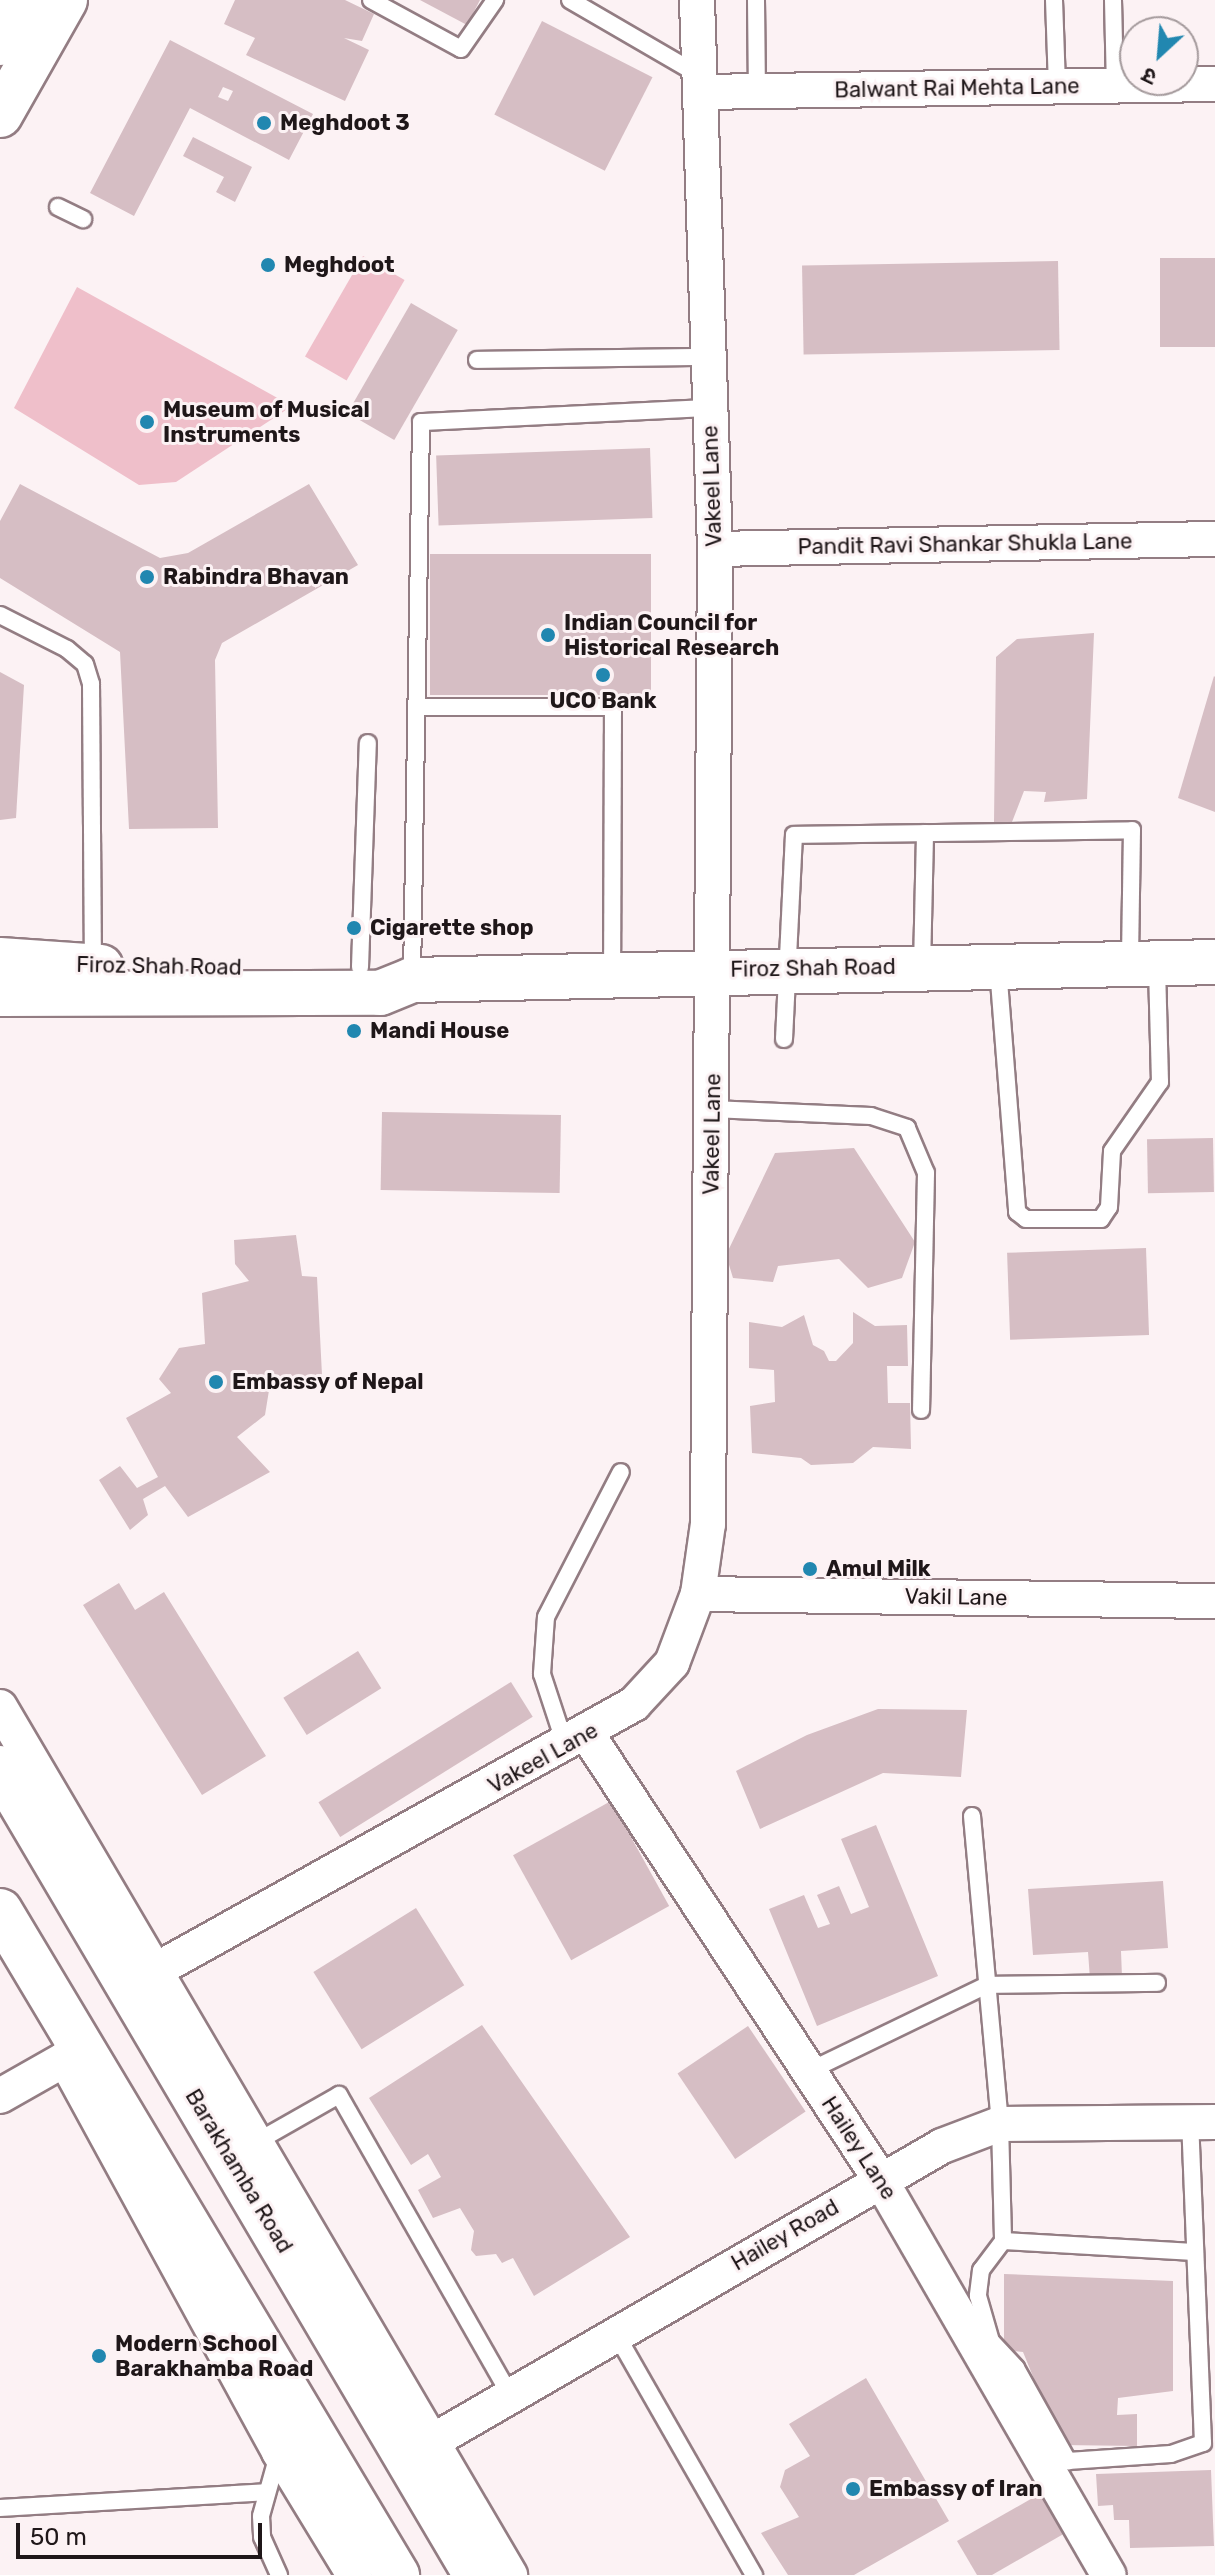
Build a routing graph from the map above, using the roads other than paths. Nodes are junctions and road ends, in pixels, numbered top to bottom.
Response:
1 (24, 0) edge
2 (65, 0) edge
3 (371, 0) edge
4 (495, 0) edge
5 (570, 0) edge
6 (697, 0) edge
7 (756, 0) edge
8 (1054, 0) edge
9 (1113, 0) edge
10 (0, 43) edge
11 (700, 84) junction
12 (1215, 84) edge
13 (1115, 85) junction
14 (1057, 86) junction
15 (757, 91) junction
16 (0, 115) edge
17 (58, 207) dead end
18 (83, 219) dead end
19 (705, 357) junction
20 (477, 360) dead end
21 (709, 408) junction
22 (1215, 539) edge
23 (715, 549) junction
24 (0, 615) edge
25 (418, 707) junction
26 (368, 743) dead end
27 (925, 833) junction
28 (0, 960) edge
29 (1215, 962) edge
30 (1144, 963) junction
31 (997, 966) junction
32 (360, 967) junction
33 (922, 967) junction
34 (787, 969) junction
35 (713, 970) junction
36 (612, 973) junction
37 (93, 980) junction
38 (412, 980) junction
39 (0, 994) edge
40 (784, 1039) dead end
41 (712, 1109) junction
42 (921, 1410) dead end
43 (621, 1472) dead end
44 (698, 1594) junction
45 (1215, 1601) edge
46 (0, 1707) edge
47 (577, 1740) junction
48 (0, 1768) edge
49 (972, 1816) dead end
50 (0, 1911) edge
51 (0, 1948) edge
52 (158, 1969) junction
53 (1157, 1983) dead end
54 (987, 1985) junction
55 (65, 2059) junction
56 (809, 2071) junction
57 (0, 2096) edge
58 (1202, 2122) edge
59 (1000, 2124) junction
60 (258, 2141) junction
61 (880, 2179) junction
62 (1003, 2241) junction
63 (1195, 2252) junction
64 (616, 2334) junction
65 (511, 2396) junction
66 (420, 2449) junction
67 (279, 2452) junction
68 (266, 2492) junction
69 (0, 2508) edge
70 (336, 2510) junction
71 (279, 2575) edge
72 (354, 2575) edge
73 (397, 2575) edge
74 (476, 2575) edge
75 (510, 2575) edge
76 (754, 2575) edge
77 (1109, 2575) edge

1 - 10 main road
2 - 16 main road
3 - 4 lane
5 - 11 lane
6 - 11 street, Vakeel Lane
7 - 15 lane
8 - 14 lane
9 - 13 lane
11 - 15 street, Balwant Rai Mehta Lane
11 - 19 street, Vakeel Lane
12 - 13 street, Balwant Rai Mehta Lane
13 - 14 street, Balwant Rai Mehta Lane
14 - 15 street, Balwant Rai Mehta Lane
17 - 18 lane
19 - 20 lane
19 - 21 street, Vakeel Lane
21 - 23 street, Vakeel Lane
21 - 25 lane
22 - 23 street, Pandit Ravi Shankar Shukla Lane
23 - 35 street, Vakeel Lane
24 - 37 lane
25 - 36 lane
25 - 38 lane
26 - 32 lane
27 - 30 lane
27 - 33 lane
27 - 34 lane
28 - 37 main road, Firoz Shah Road
29 - 30 main road, Firoz Shah Road
30 - 31 main road, Firoz Shah Road
30 - 31 lane
31 - 33 main road, Firoz Shah Road
32 - 37 main road, Firoz Shah Road
32 - 38 main road, Firoz Shah Road
33 - 34 main road, Firoz Shah Road
34 - 35 main road, Firoz Shah Road
34 - 40 lane
35 - 36 main road, Firoz Shah Road
35 - 41 street, Vakeel Lane
36 - 38 main road, Firoz Shah Road
37 - 38 main road, Firoz Shah Road
37 - 39 main road, Firoz Shah Road
41 - 42 lane
41 - 44 street, Vakeel Lane
43 - 47 lane
44 - 45 street, Vakil Lane
44 - 47 street, Vakeel Lane
46 - 52 street
47 - 52 street, Vakeel Lane
47 - 56 street, Hailey Lane
48 - 66 main road, Barakhamba Road
49 - 54 lane
50 - 70 main road
51 - 55 street
52 - 60 street
53 - 54 lane
54 - 56 lane
54 - 59 lane
55 - 57 street
55 - 67 street
56 - 61 street, Hailey Lane
58 - 59 street, Hailey Road
58 - 63 lane
59 - 61 street, Hailey Road
59 - 62 lane
60 - 65 lane
60 - 66 street
61 - 64 street, Hailey Road
61 - 77 street, Hailey Lane
62 - 63 lane
62 - 63 lane
64 - 65 street, Hailey Road
64 - 76 lane
65 - 66 street, Hailey Road
66 - 74 main road, Barakhamba Road
66 - 75 street
67 - 68 lane
67 - 70 street
68 - 69 lane
68 - 71 lane
70 - 72 street
70 - 73 main road

